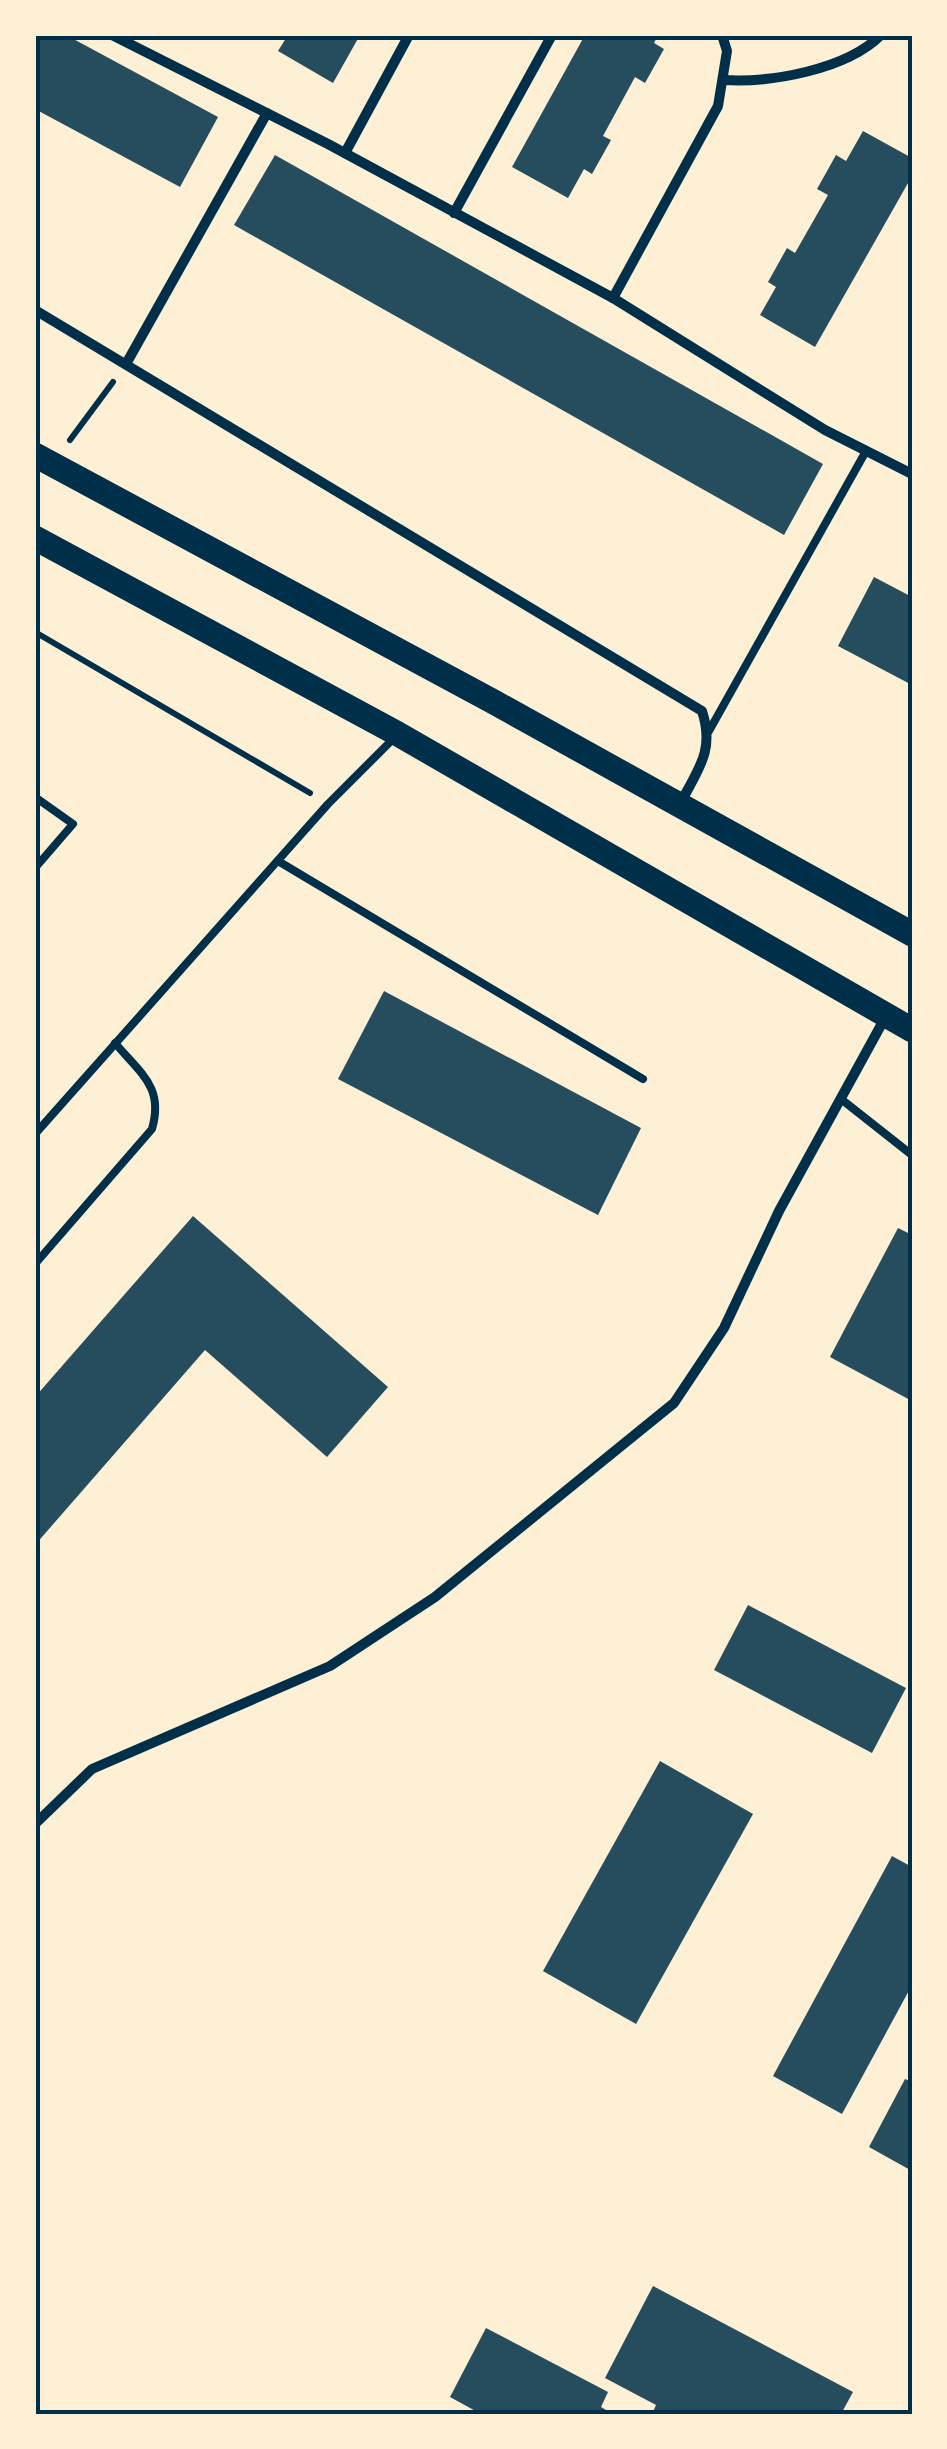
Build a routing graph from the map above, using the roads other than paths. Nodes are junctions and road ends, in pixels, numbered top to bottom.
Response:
1 (112, 35) edge
2 (409, 35) edge
3 (552, 35) edge
4 (722, 35) edge
5 (881, 35) edge
6 (722, 80) junction
7 (266, 113) junction
8 (345, 154) junction
9 (454, 213) junction
10 (613, 298) junction
11 (35, 310) edge
12 (126, 364) junction
13 (866, 451) junction
14 (43, 460) edge
15 (912, 474) edge
16 (35, 538) edge
17 (708, 731) junction
18 (398, 734) junction
19 (35, 798) edge
20 (680, 805) junction
21 (278, 861) junction
22 (35, 868) edge
23 (912, 934) edge
24 (886, 1016) junction
25 (912, 1030) edge
26 (116, 1043) junction
27 (643, 1080) dead end
28 (841, 1099) junction
29 (35, 1134) edge
30 (912, 1155) edge
31 (35, 1264) edge
32 (35, 1824) edge

1 - 7 street
2 - 8 street
3 - 9 street
4 - 6 street
5 - 6 street
6 - 10 street
7 - 8 street
7 - 12 street
8 - 9 street
9 - 10 street
10 - 13 street
11 - 12 street
12 - 17 street
13 - 15 street
13 - 17 lane
14 - 20 main road
16 - 18 main road
17 - 20 street
18 - 21 lane
18 - 24 main road
19 - 22 lane
20 - 23 main road
21 - 26 lane
21 - 27 lane
24 - 25 main road
24 - 28 street
26 - 29 lane
26 - 31 lane
28 - 30 lane
28 - 32 street

